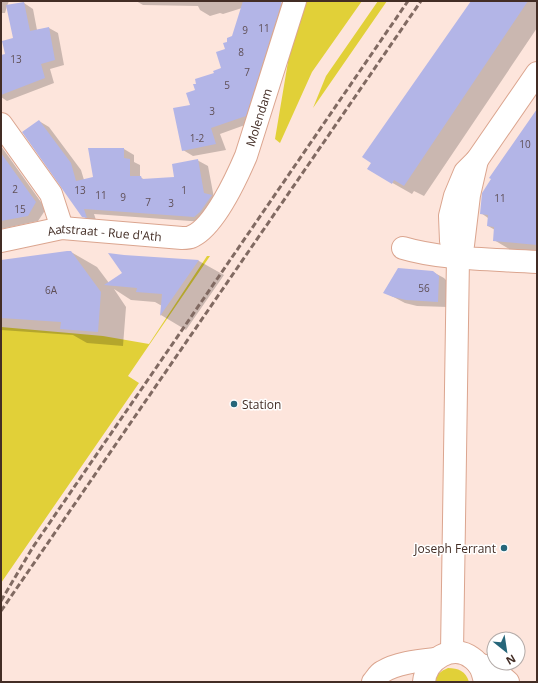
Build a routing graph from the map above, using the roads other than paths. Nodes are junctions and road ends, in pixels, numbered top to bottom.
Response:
1 (295, 1) edge
2 (537, 73) edge
3 (1, 124) edge
4 (205, 227) joint
5 (62, 228) junction
6 (1, 241) edge
7 (404, 248) dead end
8 (458, 257) junction
9 (537, 262) edge
10 (443, 656) junction
11 (482, 673) edge
12 (373, 682) edge
13 (424, 682) edge
14 (508, 682) edge

1 - 4 street, Molendam
2 - 8 street
3 - 5 street
4 - 5 street, Aatstraat - Rue d'Ath
5 - 6 street, Aatstraat - Rue d'Ath
7 - 8 street
8 - 9 street
8 - 10 street
10 - 11 street
10 - 12 street
10 - 13 street
11 - 14 street

